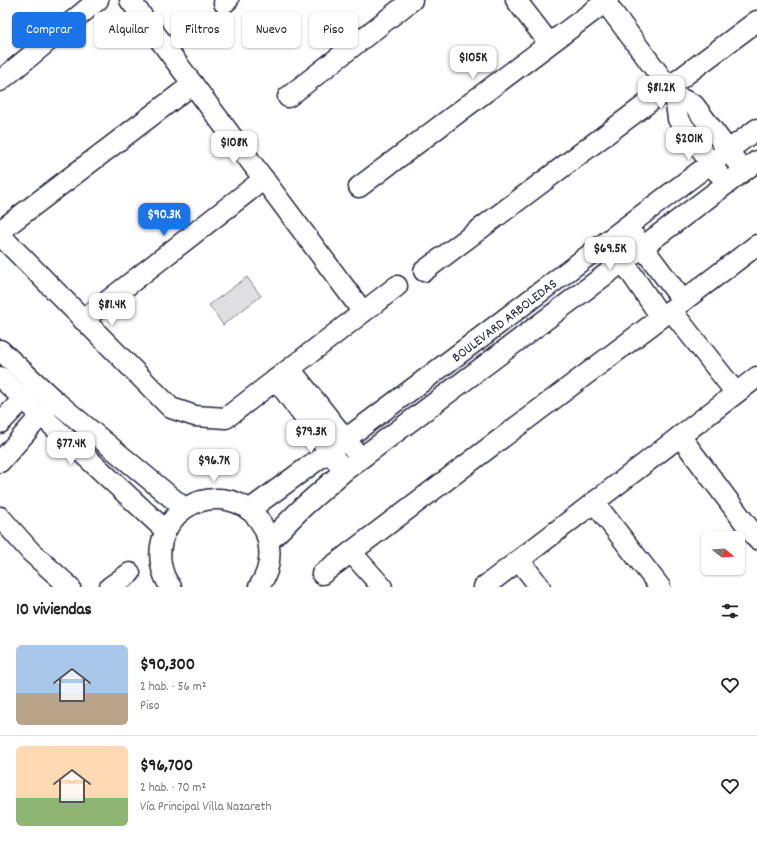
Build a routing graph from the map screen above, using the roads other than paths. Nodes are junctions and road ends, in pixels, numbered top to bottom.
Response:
1 (98, 0) edge
2 (130, 0) edge
3 (412, 0) edge
4 (516, 0) edge
5 (606, 1) edge
6 (757, 21) edge
7 (550, 43) junction
8 (0, 81) edge
9 (193, 84) junction
10 (671, 92) junction
11 (288, 97) dead end
12 (757, 129) edge
13 (728, 150) junction
14 (711, 163) junction
15 (750, 166) edge
16 (264, 179) junction
17 (726, 184) junction
18 (359, 187) dead end
19 (627, 226) junction
20 (0, 231) edge
21 (0, 235) edge
22 (608, 240) junction
23 (757, 245) edge
24 (642, 247) junction
25 (623, 262) junction
26 (424, 271) dead end
27 (397, 286) dead end
28 (672, 309) junction
29 (364, 312) junction
30 (83, 320) junction
31 (0, 350) edge
32 (283, 374) junction
33 (0, 377) edge
34 (757, 377) edge
35 (37, 384) junction
36 (736, 393) junction
37 (23, 399) junction
38 (54, 400) junction
39 (40, 415) junction
40 (0, 423) edge
41 (680, 436) junction
42 (346, 440) junction
43 (330, 452) junction
44 (360, 458) junction
45 (0, 462) edge
46 (344, 471) junction
47 (594, 502) junction
48 (184, 508) junction
49 (249, 510) junction
50 (0, 517) edge
51 (165, 530) junction
52 (757, 539) edge
53 (269, 541) junction
54 (351, 552) junction
55 (519, 560) junction
56 (130, 573) dead end
57 (322, 574) dead end
58 (265, 584) edge
59 (70, 587) edge
60 (110, 587) edge
61 (171, 587) edge
62 (382, 587) edge
63 (484, 587) edge
64 (540, 587) edge
65 (660, 587) edge

1 - 8 street
2 - 9 street
3 - 11 street
4 - 7 street
5 - 7 street
5 - 10 street
6 - 10 street
7 - 18 street
9 - 16 street
9 - 20 street
10 - 13 street
10 - 14 street
10 - 26 street
12 - 13 street, BOULEVARD ARBOLEDAS
13 - 14 street, BOULEVARD ARBOLEDAS
13 - 15 street
14 - 17 street
14 - 19 street, BOULEVARD ARBOLEDAS
15 - 17 street, BOULEVARD ARBOLEDAS
16 - 29 street
16 - 30 street
17 - 24 street, BOULEVARD ARBOLEDAS
19 - 22 street, BOULEVARD ARBOLEDAS
19 - 24 street
21 - 30 street
22 - 25 street
22 - 42 street, BOULEVARD ARBOLEDAS
23 - 28 street
24 - 25 street, BOULEVARD ARBOLEDAS
24 - 28 street
25 - 28 street
25 - 44 street, BOULEVARD ARBOLEDAS
27 - 29 street
28 - 36 street
28 - 54 street
29 - 32 street
30 - 32 street
31 - 35 street
32 - 42 street
32 - 43 street
33 - 37 street
34 - 36 street
35 - 37 street
35 - 38 street
36 - 41 street
37 - 39 street
37 - 40 street
38 - 39 street
38 - 48 street
39 - 45 street
39 - 51 street
41 - 47 street
41 - 52 street
42 - 43 street, BOULEVARD ARBOLEDAS
42 - 44 street
43 - 46 street
43 - 49 street, BOULEVARD ARBOLEDAS
44 - 46 street, BOULEVARD ARBOLEDAS
46 - 53 street, BOULEVARD ARBOLEDAS
47 - 55 street
47 - 65 street
48 - 49 street
48 - 51 street
49 - 53 street
50 - 59 street
51 - 61 street
53 - 58 street
54 - 57 street
54 - 62 street
55 - 63 street
55 - 64 street
56 - 60 street

